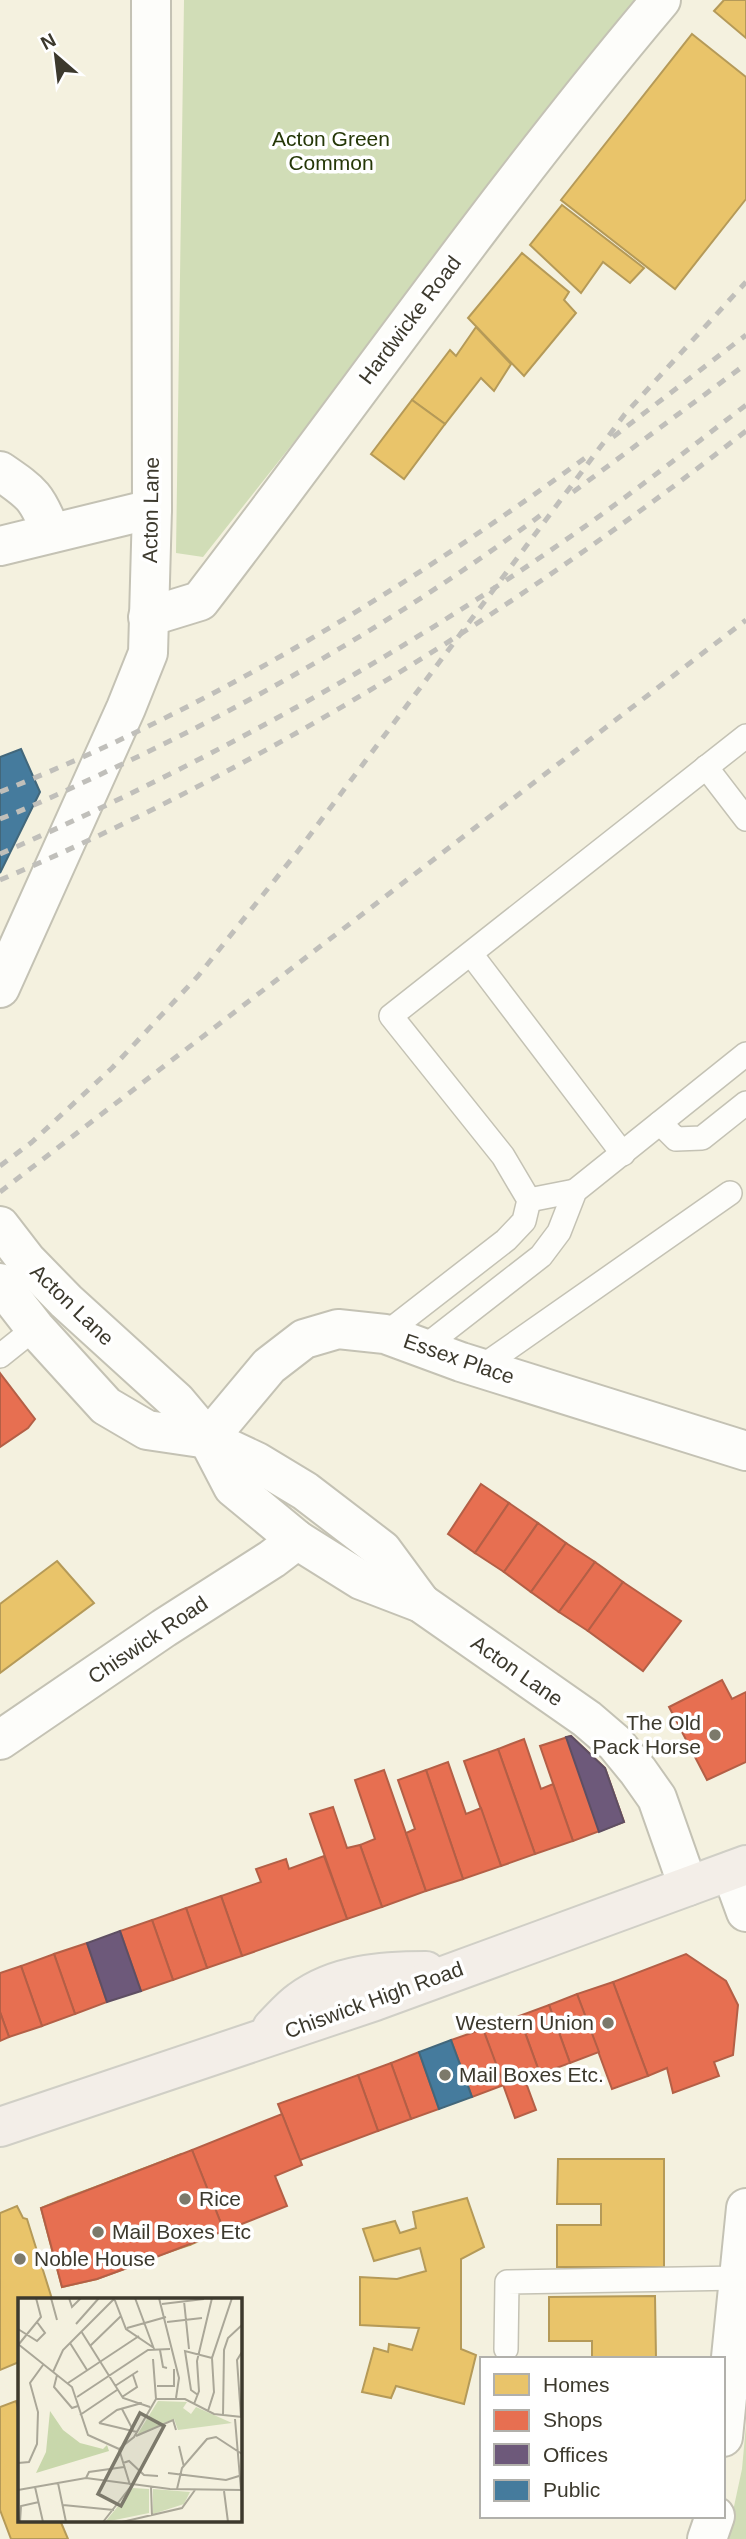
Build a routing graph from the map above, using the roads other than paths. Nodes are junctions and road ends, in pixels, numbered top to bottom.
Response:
1 (151, 0) edge
2 (661, 0) edge
3 (0, 471) edge
4 (152, 509) junction
5 (51, 533) junction
6 (0, 546) edge
7 (148, 617) junction
8 (746, 736) edge
9 (706, 767) junction
10 (746, 819) edge
11 (471, 954) junction
12 (0, 988) edge
13 (746, 1054) edge
14 (746, 1103) edge
15 (660, 1123) junction
16 (623, 1154) junction
17 (575, 1191) junction
18 (730, 1194) dead end
19 (529, 1200) junction
20 (0, 1226) edge
21 (13, 1272) edge
22 (35, 1328) junction
23 (386, 1334) junction
24 (423, 1348) junction
25 (0, 1356) edge
26 (480, 1368) junction
27 (208, 1439) junction
28 (746, 1451) edge
29 (297, 1541) junction
30 (421, 1603) junction
31 (0, 1741) edge
32 (739, 1868) edge
33 (688, 1886) junction
34 (746, 1912) edge
35 (0, 2127) edge
36 (746, 2208) edge
37 (740, 2278) junction
38 (506, 2349) dead end
39 (725, 2418) edge
40 (714, 2518) edge
41 (707, 2539) edge

1 - 4 main road, Acton Lane
2 - 7 main road, Hardwicke Road
3 - 5 main road
4 - 5 main road
4 - 7 main road, Acton Lane
5 - 6 main road
7 - 12 main road, Acton Lane
8 - 9 lane
9 - 10 lane
9 - 11 lane
11 - 16 lane
11 - 19 lane
13 - 15 lane
14 - 15 lane
15 - 16 lane
16 - 17 lane
17 - 19 lane
17 - 24 lane
18 - 26 lane
19 - 23 lane
20 - 21 main road, Acton Lane
21 - 22 main road, Acton Lane
21 - 27 main road, Acton Lane
22 - 25 lane
22 - 27 main road, Acton Lane
23 - 24 main road, Essex Place
23 - 27 main road, Essex Place
24 - 26 main road, Essex Place
26 - 28 main road, Essex Place
27 - 29 main road, Acton Lane
27 - 30 main road, Acton Lane
29 - 30 main road, Acton Lane
29 - 31 main road, Chiswick Road
30 - 33 main road, Acton Lane
32 - 33 main road, Chiswick High Road
32 - 34 main road
33 - 35 main road, Chiswick High Road
36 - 37 main road
37 - 38 lane
37 - 39 main road
40 - 41 main road

